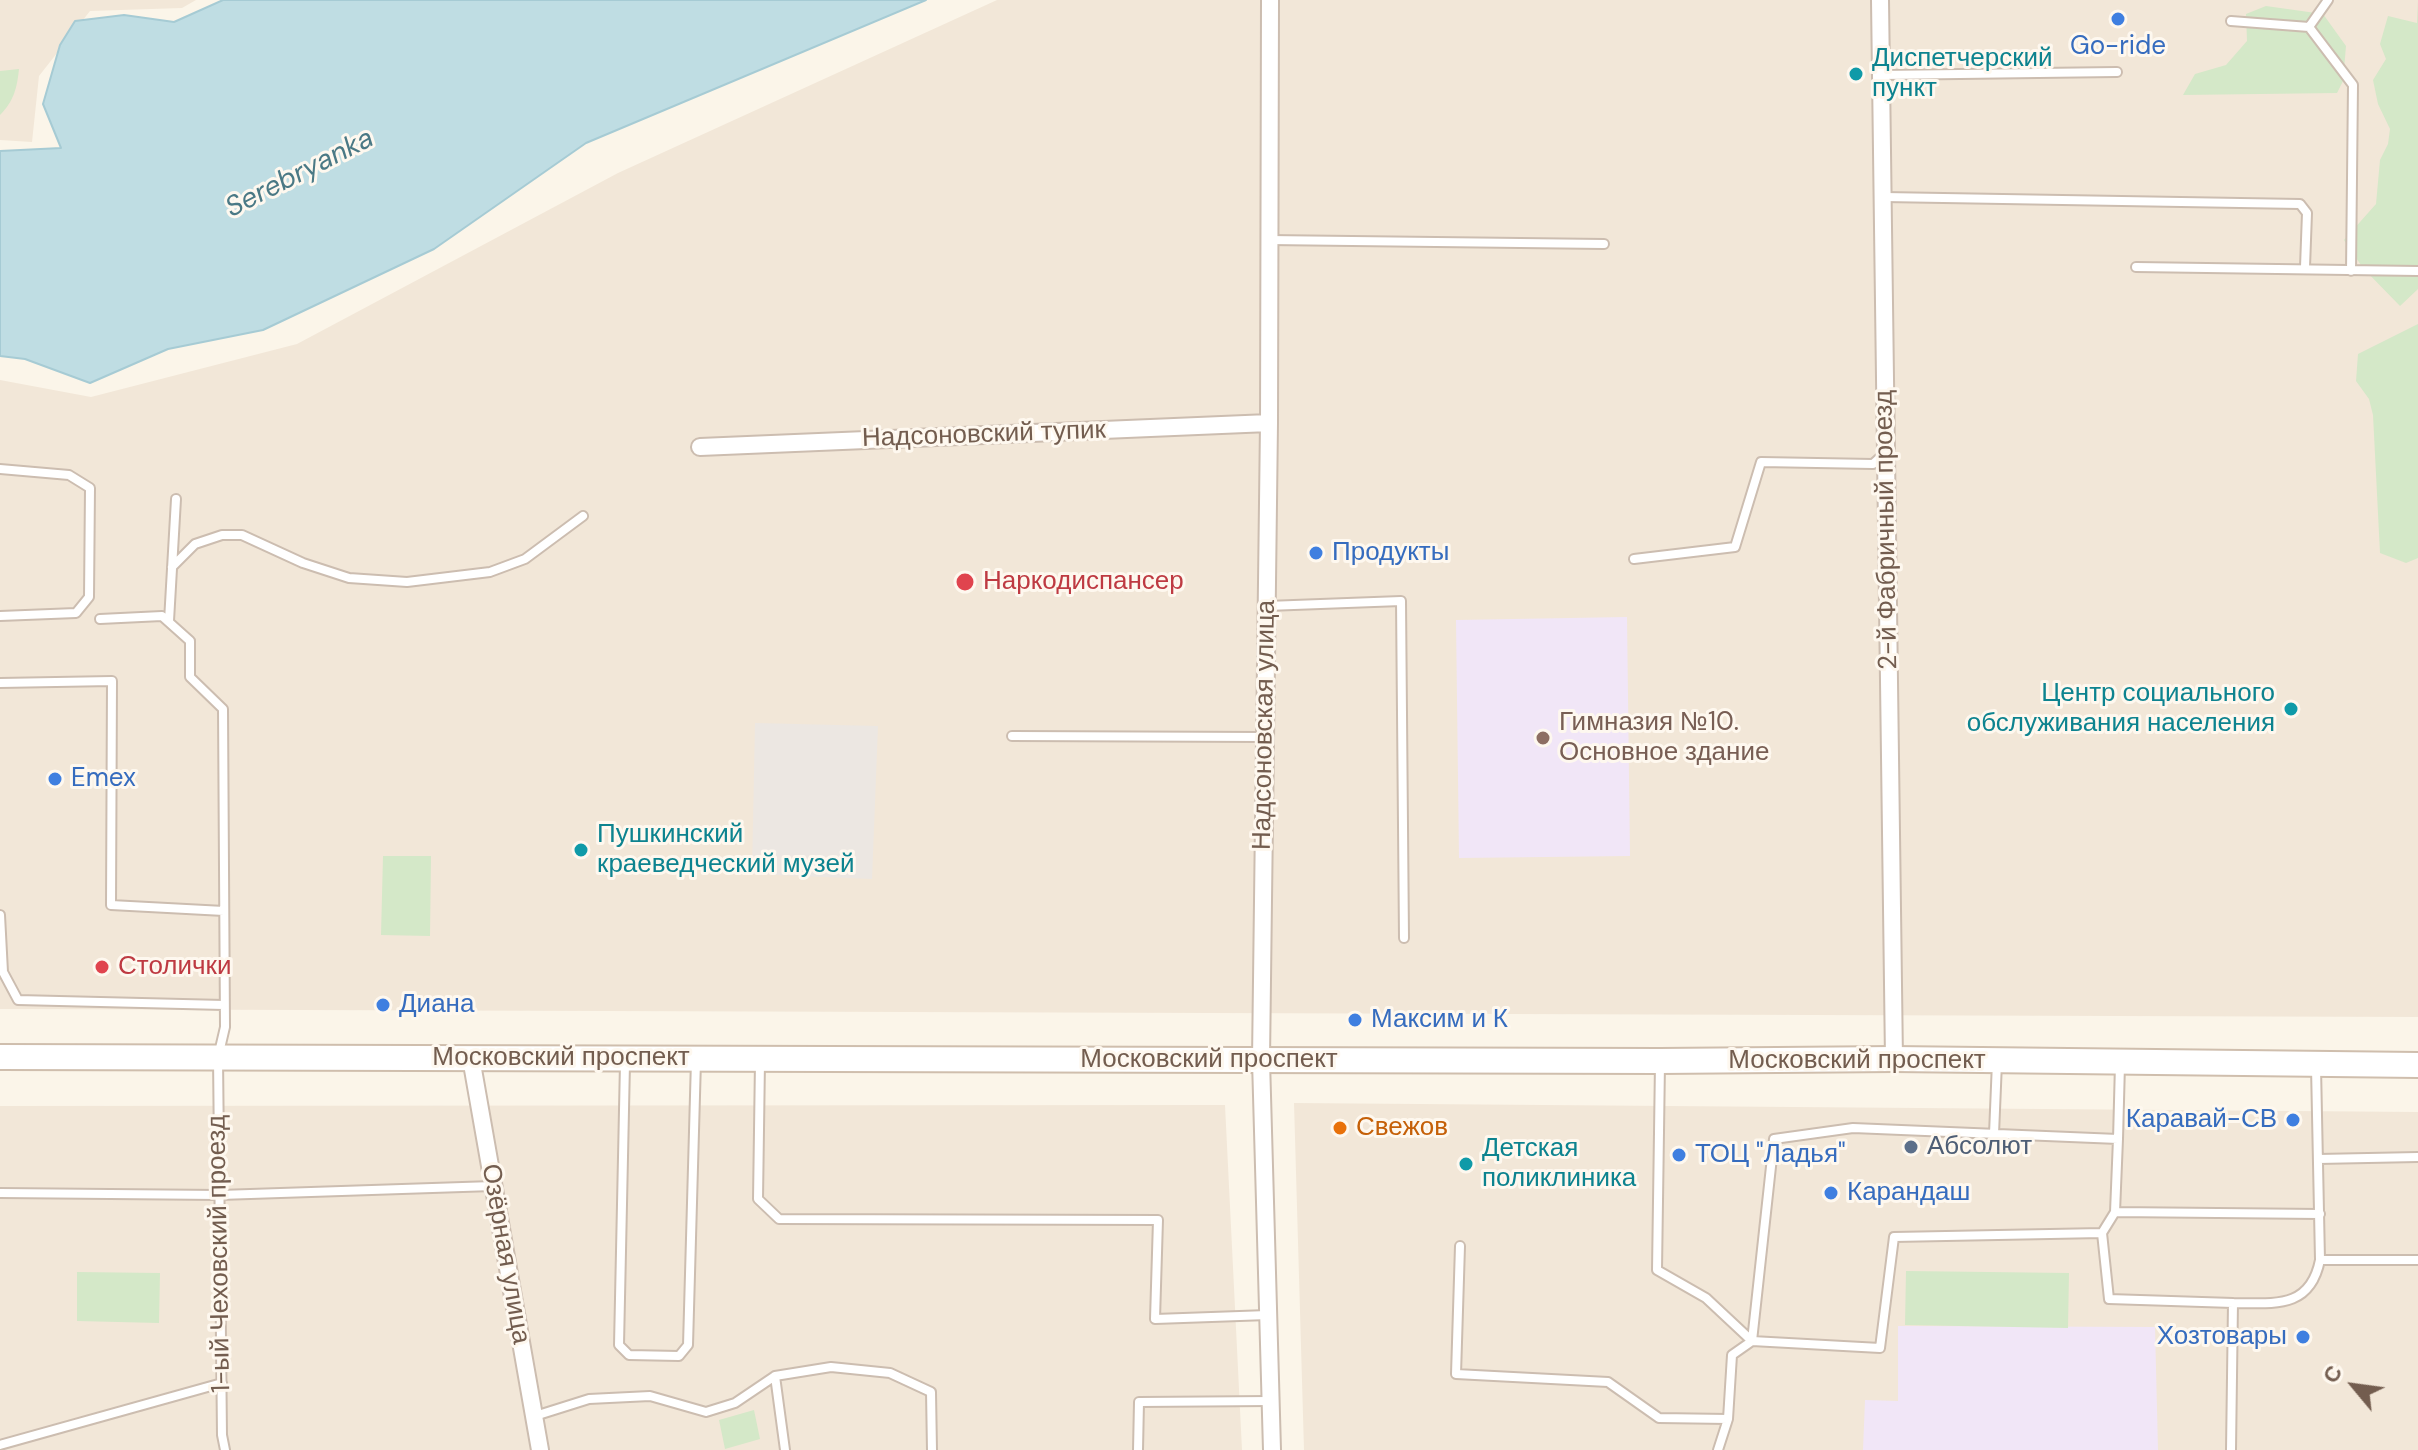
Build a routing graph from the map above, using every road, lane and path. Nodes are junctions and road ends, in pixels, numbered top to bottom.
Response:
1 (1270, 0) edge
2 (1880, 0) edge
3 (2328, 0) edge
4 (2231, 21) dead end
5 (2309, 27) junction
6 (2117, 72) dead end
7 (1881, 75) junction
8 (1884, 197) junction
9 (1267, 240) junction
10 (1604, 244) dead end
11 (2136, 267) dead end
12 (2305, 267) junction
13 (2351, 271) junction
14 (2418, 271) edge
15 (1269, 423) junction
16 (700, 447) dead end
17 (1886, 453) junction
18 (0, 469) edge
19 (176, 499) dead end
20 (583, 516) dead end
21 (1634, 559) dead end
22 (172, 567) junction
23 (1267, 606) junction
24 (0, 616) edge
25 (100, 619) dead end
26 (169, 621) junction
27 (0, 683) edge
28 (1012, 736) dead end
29 (1265, 737) junction
30 (224, 911) junction
31 (0, 919) edge
32 (1404, 938) dead end
33 (224, 1005) junction
34 (0, 1057) edge
35 (218, 1057) junction
36 (471, 1058) junction
37 (625, 1058) junction
38 (696, 1058) junction
39 (760, 1059) junction
40 (1894, 1059) junction
41 (1261, 1060) junction
42 (1660, 1061) junction
43 (1997, 1061) junction
44 (2120, 1061) junction
45 (2316, 1062) junction
46 (2418, 1065) edge
47 (1994, 1134) junction
48 (2118, 1139) junction
49 (2418, 1157) edge
50 (2318, 1159) junction
51 (493, 1186) junction
52 (0, 1193) edge
53 (220, 1195) junction
54 (2115, 1212) junction
55 (2320, 1214) junction
56 (2102, 1233) junction
57 (1460, 1246) dead end
58 (2320, 1260) junction
59 (2418, 1260) edge
60 (2233, 1303) junction
61 (1268, 1315) junction
62 (1752, 1341) junction
63 (775, 1376) junction
64 (222, 1383) junction
65 (1270, 1401) junction
66 (534, 1416) junction
67 (1728, 1419) junction
68 (0, 1445) edge
69 (225, 1450) edge
70 (540, 1450) edge
71 (785, 1450) edge
72 (932, 1450) edge
73 (1138, 1450) edge
74 (1272, 1450) edge
75 (1718, 1450) edge
76 (2231, 1450) edge

1 - 9 street, Надсоновская улица
2 - 7 street, 2-й Фабричный проезд
3 - 5 lane
4 - 5 lane
5 - 13 lane
6 - 7 lane
7 - 8 street, 2-й Фабричный проезд
8 - 12 lane
8 - 17 street, 2-й Фабричный проезд
9 - 10 lane
9 - 15 street, Надсоновская улица
11 - 12 lane
12 - 13 lane
13 - 14 lane
15 - 16 street, Надсоновский тупик
15 - 23 street, Надсоновская улица
17 - 21 lane
17 - 40 street, 2-й Фабричный проезд
18 - 24 lane
19 - 22 lane
20 - 22 lane
22 - 26 lane
23 - 29 street, Надсоновская улица
23 - 32 lane
25 - 26 lane
26 - 30 lane, 1-ый Чеховский проезд
27 - 30 lane
28 - 29 lane
29 - 41 street, Надсоновская улица
30 - 33 lane, 1-ый Чеховский проезд
31 - 33 lane
33 - 35 lane, 1-ый Чеховский проезд
34 - 35 main road, Московский проспект
35 - 36 main road, Московский проспект
35 - 53 lane, 1-ый Чеховский проезд
36 - 37 main road, Московский проспект
36 - 51 street, Озёрная улица
37 - 38 main road, Московский проспект
37 - 38 lane
38 - 39 main road, Московский проспект
39 - 41 main road, Московский проспект
39 - 61 lane
40 - 42 main road, Московский проспект
40 - 43 main road, Московский проспект
41 - 42 main road, Московский проспект
41 - 61 street, Надсоновская улица
42 - 62 lane
43 - 44 main road, Московский проспект
43 - 47 lane
44 - 45 main road, Московский проспект
44 - 48 lane
45 - 46 main road, Московский проспект
45 - 50 lane
47 - 48 lane
47 - 62 lane
48 - 54 lane
49 - 50 lane
50 - 55 lane
51 - 53 lane
51 - 66 street, Озёрная улица
52 - 53 lane
53 - 64 lane, 1-ый Чеховский проезд
54 - 55 lane
54 - 56 lane
55 - 58 lane
56 - 60 lane
56 - 62 lane
57 - 67 lane
58 - 59 lane
58 - 60 lane
60 - 76 lane
61 - 65 street, Надсоновская улица
62 - 67 lane
63 - 66 lane
63 - 71 lane
63 - 72 lane
64 - 68 lane
64 - 69 lane, 1-ый Чеховский проезд
65 - 73 lane
65 - 74 street, Надсоновская улица
66 - 70 street, Озёрная улица
67 - 75 lane

